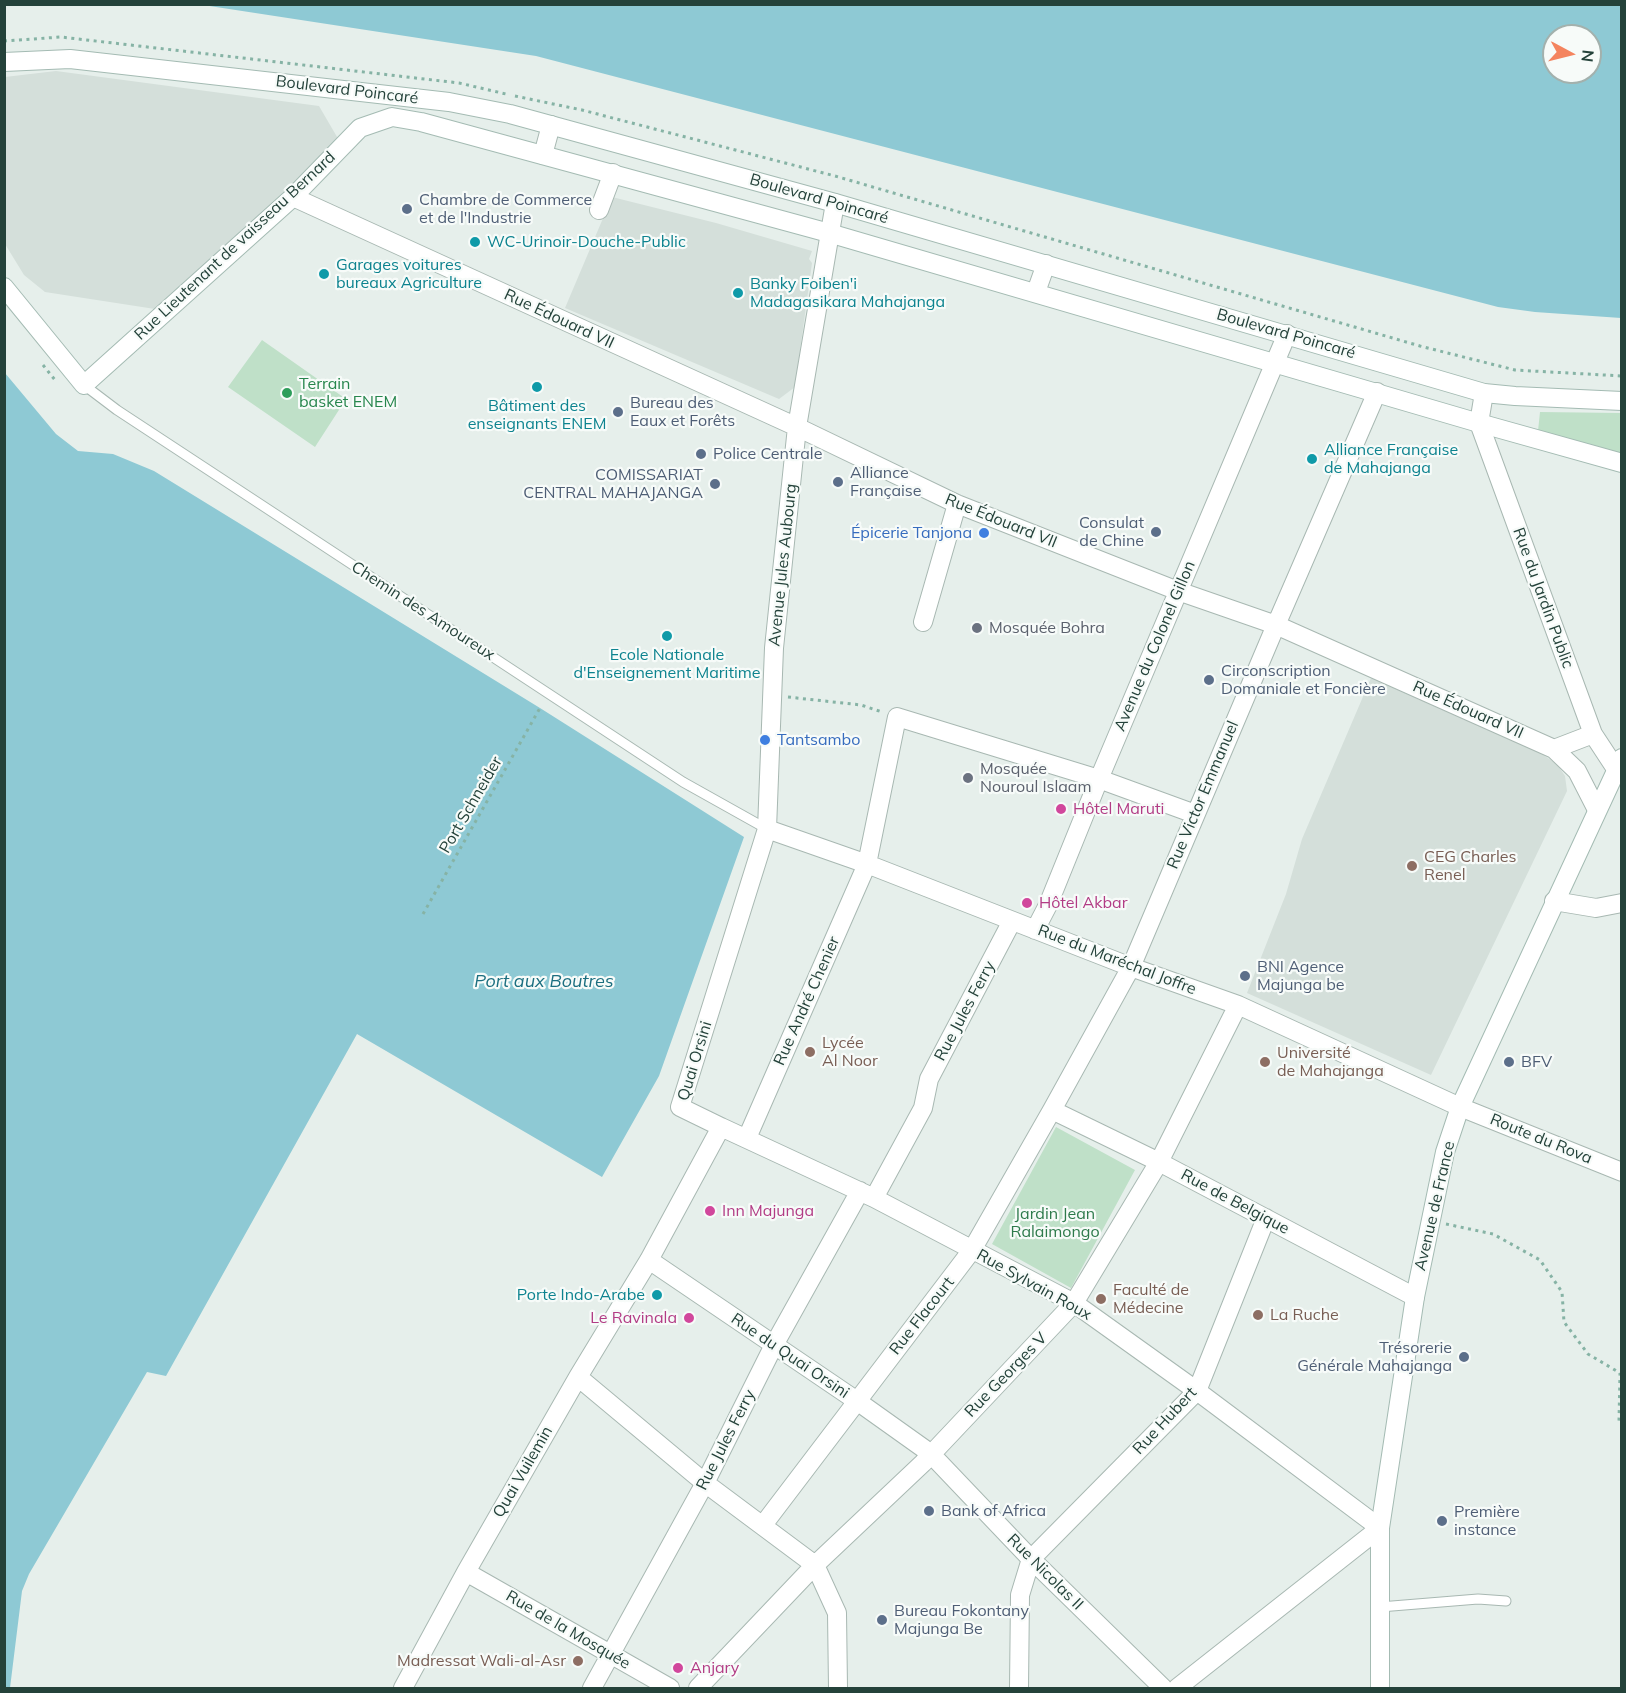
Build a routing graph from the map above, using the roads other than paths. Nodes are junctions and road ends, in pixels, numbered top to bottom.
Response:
1 (4, 62) edge
2 (394, 95) junction
3 (392, 117) junction
4 (551, 125) junction
5 (543, 155) junction
6 (613, 173) junction
7 (293, 197) junction
8 (835, 203) junction
9 (599, 210) dead end
10 (829, 233) junction
11 (1046, 264) junction
12 (4, 287) edge
13 (1036, 292) junction
14 (1287, 334) junction
15 (1275, 363) junction
16 (84, 385) junction
17 (1377, 392) junction
18 (1484, 393) junction
19 (1622, 401) edge
20 (1479, 423) junction
21 (797, 427) junction
22 (1622, 463) edge
23 (957, 504) junction
24 (1178, 591) junction
25 (922, 622) dead end
26 (1276, 625) junction
27 (1593, 734) junction
28 (1554, 749) junction
29 (1619, 764) edge
30 (1099, 779) junction
31 (1597, 810) junction
32 (1195, 814) junction
33 (767, 829) junction
34 (867, 864) junction
35 (1554, 901) junction
36 (1622, 903) edge
37 (1012, 921) junction
38 (1035, 930) junction
39 (1131, 967) junction
40 (1239, 1005) junction
41 (1460, 1107) junction
42 (1053, 1110) junction
43 (721, 1127) junction
44 (747, 1138) junction
45 (1159, 1162) junction
46 (1622, 1172) edge
47 (867, 1195) junction
48 (1266, 1218) junction
49 (972, 1250) junction
50 (650, 1260) junction
51 (1415, 1297) junction
52 (1074, 1303) junction
53 (774, 1345) junction
54 (578, 1377) junction
55 (1197, 1391) junction
56 (857, 1401) junction
57 (930, 1453) junction
58 (705, 1483) junction
59 (763, 1525) junction
60 (1380, 1528) junction
61 (1031, 1559) junction
62 (815, 1565) junction
63 (466, 1572) junction
64 (1506, 1601) dead end
65 (1380, 1606) junction
66 (611, 1655) junction
67 (403, 1689) edge
68 (592, 1689) edge
69 (670, 1689) edge
70 (698, 1689) edge
71 (838, 1689) edge
72 (1019, 1689) edge
73 (1163, 1689) edge
74 (1177, 1689) edge
75 (1380, 1689) edge

1 - 2 street, Boulevard Poincaré
2 - 3 street
2 - 4 street, Boulevard Poincaré
3 - 5 street, Boulevard Poincaré
3 - 7 street, Rue Lieutenant de vaisseau Bernard
4 - 5 street
4 - 8 street, Boulevard Poincaré
5 - 6 street, Boulevard Poincaré
6 - 9 street
6 - 10 street, Boulevard Poincaré
7 - 16 street, Rue Lieutenant de vaisseau Bernard
7 - 21 street, Rue Édouard VII
8 - 10 street, Avenue Jules Aubourg
8 - 11 street, Boulevard Poincaré
10 - 13 street, Boulevard Poincaré
10 - 21 street, Avenue Jules Aubourg
11 - 13 street
11 - 14 street, Boulevard Poincaré
12 - 16 street
13 - 15 street, Boulevard Poincaré
14 - 15 street, Avenue du Colonel Gillon
14 - 18 street, Boulevard Poincaré
15 - 17 street, Boulevard Poincaré
15 - 24 street, Avenue du Colonel Gillon
16 - 33 lane, Chemin des Amoureux
17 - 20 street, Boulevard Poincaré
17 - 26 street, Rue Victor Emmanuel
18 - 19 street, Boulevard Poincaré
18 - 20 street
20 - 22 street, Boulevard Poincaré
20 - 27 street, Rue du Jardin Public
21 - 23 street, Rue Édouard VII
21 - 33 street, Avenue Jules Aubourg
23 - 24 street, Rue Édouard VII
23 - 25 street
24 - 26 street, Rue Édouard VII
24 - 30 street, Avenue du Colonel Gillon
26 - 28 street, Rue Édouard VII
26 - 32 street, Rue Victor Emmanuel
27 - 28 street
27 - 29 street, Rue du Jardin Public
28 - 31 street, Rue Édouard VII
29 - 31 street, Avenue de France
30 - 32 street
30 - 34 street, Rue André Chenier
30 - 38 street, Avenue du Colonel Gillon
31 - 35 street, Avenue de France
32 - 39 street, Rue Victor Emmanuel
33 - 34 street, Rue du Maréchal Joffre
33 - 43 street, Quai Orsini
34 - 37 street, Rue du Maréchal Joffre
34 - 44 street, Rue André Chenier
35 - 36 street
35 - 41 street, Avenue de France
37 - 38 street, Rue du Maréchal Joffre
37 - 47 street, Rue Jules Ferry
38 - 39 street, Rue du Maréchal Joffre
39 - 40 street, Rue du Maréchal Joffre
39 - 42 street, Rue Flacourt
40 - 41 street, Rue du Maréchal Joffre
40 - 45 street, Rue Georges V
41 - 46 street, Route du Rova
41 - 51 street, Avenue de France
42 - 45 street, Rue de Belgique
42 - 49 street, Rue Flacourt
43 - 44 street, Rue Sylvain Roux
43 - 50 street
44 - 47 street, Rue Sylvain Roux
45 - 48 street, Rue de Belgique
45 - 52 street, Rue Georges V
47 - 49 street, Rue Sylvain Roux
47 - 53 street, Rue Jules Ferry
48 - 51 street, Rue de Belgique
48 - 55 street, Rue Hubert
49 - 52 street, Rue Sylvain Roux
49 - 56 street, Rue Flacourt
50 - 53 street, Rue du Quai Orsini
50 - 54 street, Quai Vuilemin
51 - 60 street, Avenue de France
52 - 55 street, Rue Sylvain Roux
52 - 57 street, Rue Georges V
53 - 56 street, Rue du Quai Orsini
53 - 58 street, Rue Jules Ferry
54 - 58 street
54 - 63 street, Quai Vuilemin
55 - 60 street, Rue Sylvain Roux
55 - 61 street, Rue Hubert
56 - 57 street, Rue du Quai Orsini
56 - 59 street, Rue Flacourt
57 - 61 street, Rue Nicolas II
57 - 62 street, Rue Georges V
58 - 59 street
58 - 66 street, Rue Jules Ferry
59 - 62 street
60 - 65 street, Avenue de France
60 - 74 street
61 - 72 street
61 - 73 street, Rue Nicolas II
62 - 70 street, Rue Georges V
62 - 71 street
63 - 66 street, Rue de la Mosquée
63 - 67 street, Quai Vuilemin
64 - 65 lane
65 - 75 street, Avenue de France
66 - 68 street, Rue Jules Ferry
66 - 69 street, Rue de la Mosquée

